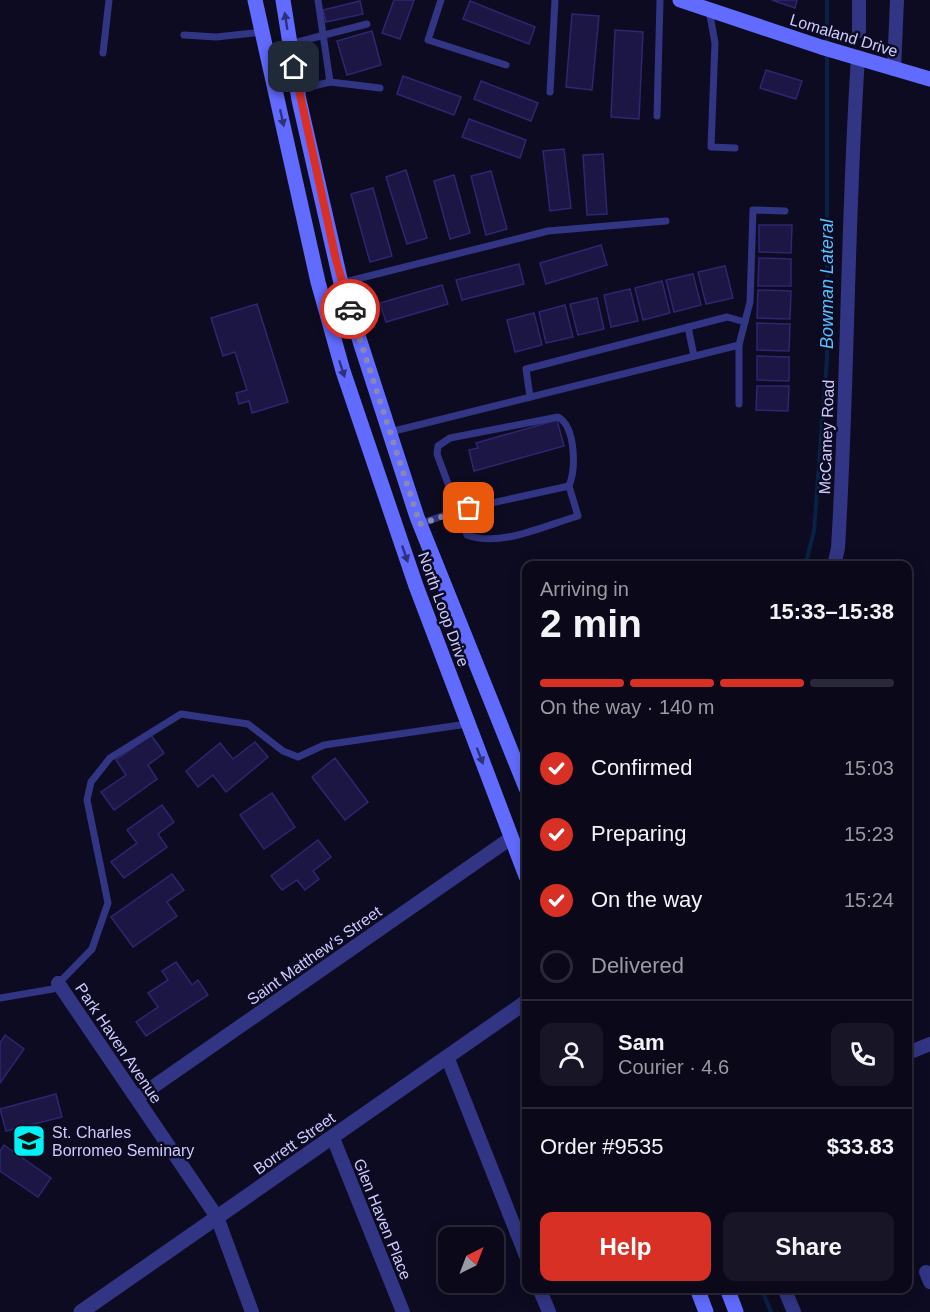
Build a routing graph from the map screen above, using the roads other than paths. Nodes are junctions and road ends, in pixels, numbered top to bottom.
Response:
1 (109, 0) edge
2 (255, 0) edge
3 (283, 0) edge
4 (318, 0) edge
5 (441, 0) edge
6 (555, 0) edge
7 (660, 0) edge
8 (680, 0) edge
9 (859, 0) edge
10 (897, 0) edge
11 (709, 5) edge
12 (367, 24) dead end
13 (859, 31) dead end
14 (262, 32) junction
15 (184, 35) dead end
16 (323, 36) junction
17 (290, 44) junction
18 (103, 53) dead end
19 (855, 57) junction
20 (506, 65) dead end
21 (894, 69) junction
22 (930, 79) edge
23 (330, 82) junction
24 (380, 88) dead end
25 (297, 90) junction
26 (550, 92) dead end
27 (657, 116) dead end
28 (735, 148) dead end
29 (785, 211) dead end
30 (666, 220) dead end
31 (341, 283) junction
32 (745, 322) junction
33 (688, 327) junction
34 (739, 345) junction
35 (694, 356) junction
36 (530, 397) junction
37 (739, 404) dead end
38 (390, 432) junction
39 (569, 486) junction
40 (458, 511) junction
41 (420, 524) junction
42 (835, 561) edge
43 (459, 626) junction
44 (432, 631) junction
45 (467, 724) junction
46 (522, 778) edge
47 (511, 838) junction
48 (522, 866) edge
49 (58, 983) junction
50 (0, 998) edge
51 (522, 1005) edge
52 (930, 1044) edge
53 (912, 1051) edge
54 (448, 1059) junction
55 (137, 1098) junction
56 (333, 1138) junction
57 (217, 1217) junction
58 (522, 1246) edge
59 (541, 1293) edge
60 (699, 1293) edge
61 (729, 1293) edge
62 (786, 1293) edge
63 (81, 1312) edge
64 (252, 1312) edge
65 (403, 1312) edge
66 (549, 1312) edge
67 (706, 1312) edge
68 (736, 1312) edge
69 (794, 1312) edge

1 - 18 lane
2 - 14 main road, North Loop Drive
17 -> 3 main road, North Loop Drive
4 - 16 lane
5 - 20 lane
6 - 26 lane
7 - 27 lane
8 - 11 main road, Lomaland Drive
9 - 13 street
10 - 21 street
11 - 19 main road, Lomaland Drive
11 - 28 lane
12 - 16 lane
14 - 15 lane
14 -> 44 main road, North Loop Drive
16 - 17 lane
16 - 23 lane
17 - 25 main road, North Loop Drive
19 - 21 main road, Lomaland Drive
19 - 42 street, McCamey Road
21 - 22 main road, Lomaland Drive
23 - 24 lane
23 - 25 lane
25 - 31 main road, North Loop Drive
29 - 32 lane
30 - 31 lane
31 - 38 main road, North Loop Drive
32 - 33 lane
32 - 34 lane
33 - 35 lane
33 - 36 lane
34 - 35 lane
34 - 37 lane
35 - 36 lane
36 - 38 lane
38 - 41 main road, North Loop Drive
39 - 40 lane
39 - 40 lane
39 - 40 lane
40 - 41 lane
41 - 43 main road, North Loop Drive
43 - 44 main road
43 - 46 main road, North Loop Drive
44 - 45 main road, North Loop Drive
45 -> 47 main road, North Loop Drive
45 - 49 lane
47 - 48 main road, North Loop Drive
47 - 55 street, Saint Matthew's Street
49 - 50 lane
49 - 55 street, Park Haven Avenue
51 - 54 street, Borrett Street
52 - 53 street
54 - 56 street, Borrett Street
54 - 58 street
55 - 57 street, Park Haven Avenue
56 - 57 street, Borrett Street
56 - 65 street, Glen Haven Place
57 - 63 street, Borrett Street
57 - 64 street, Park Haven Avenue
59 - 66 street
60 - 67 main road
61 - 68 main road
62 - 69 street

